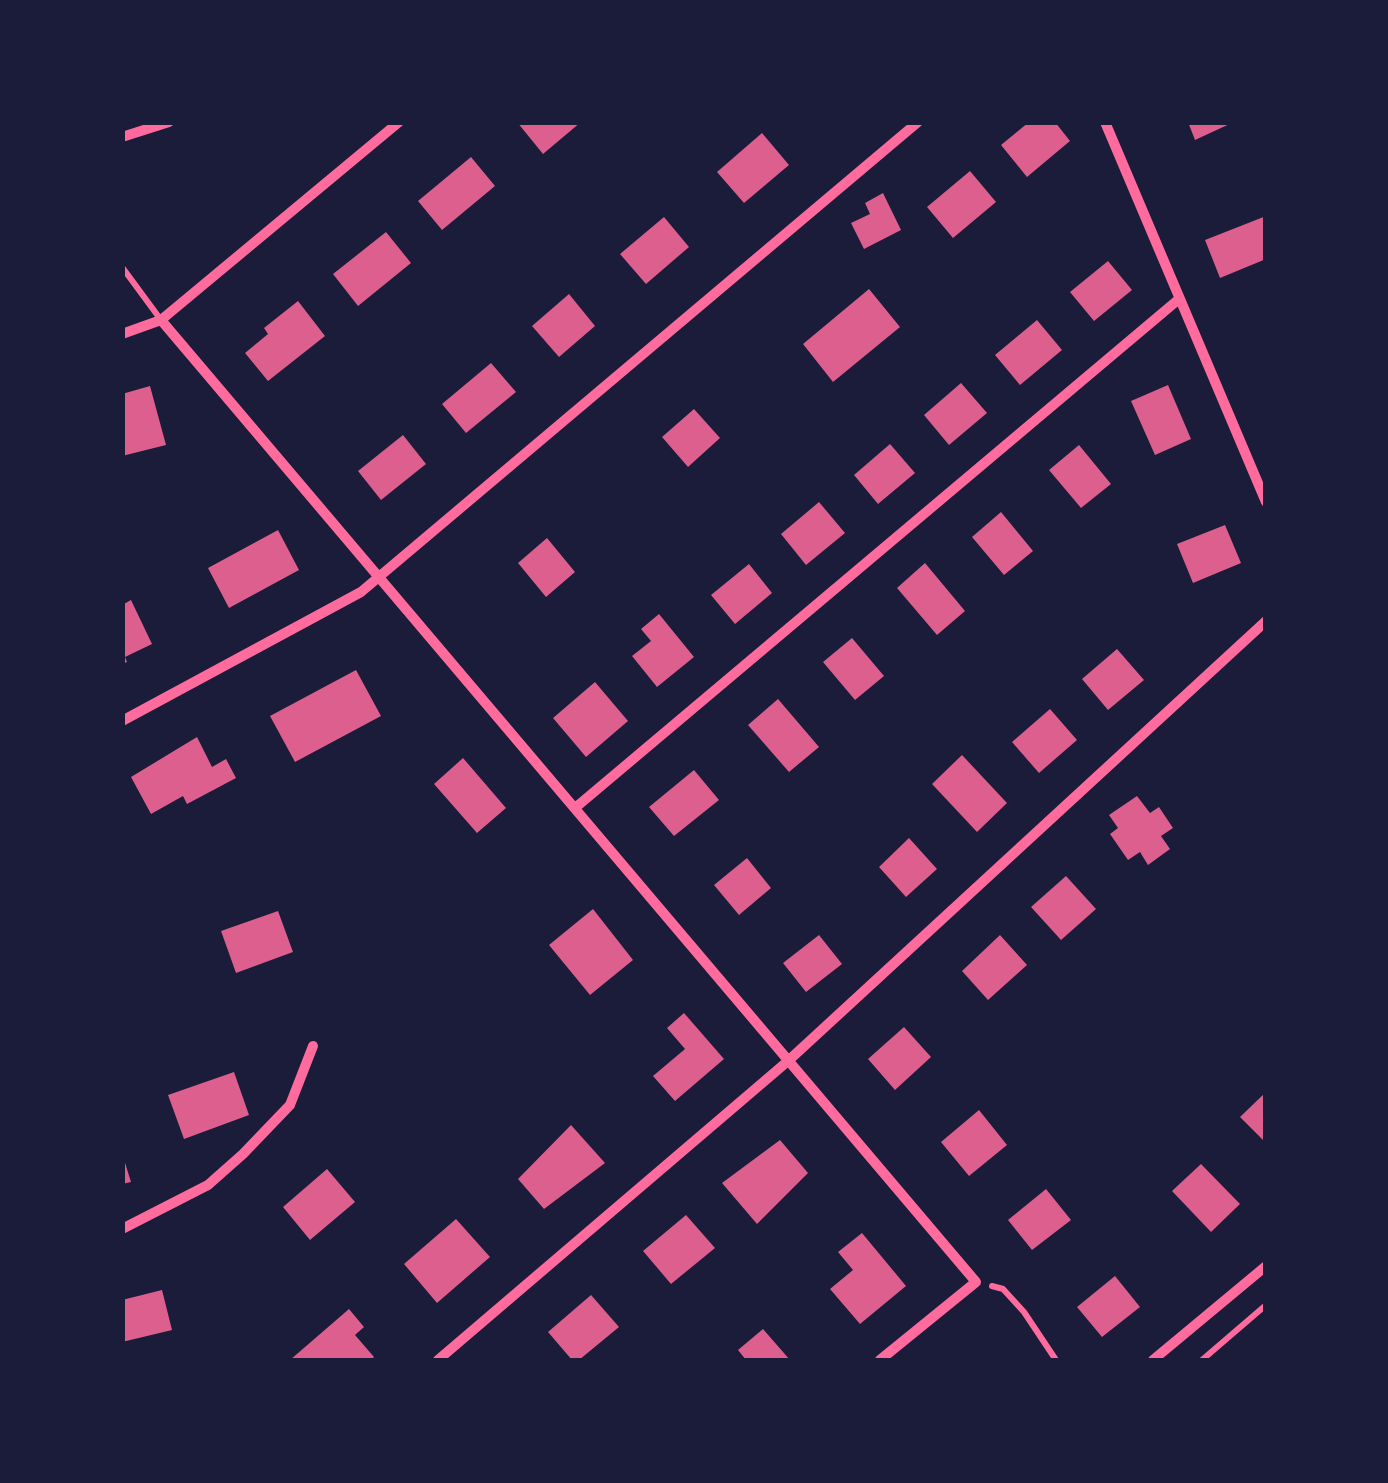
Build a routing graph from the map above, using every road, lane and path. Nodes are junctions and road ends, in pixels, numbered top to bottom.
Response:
1 (169, 122) edge
2 (399, 122) edge
3 (918, 122) edge
4 (1104, 122) edge
5 (122, 137) edge
6 (122, 267) edge
7 (1180, 300) junction
8 (161, 320) junction
9 (122, 334) edge
10 (1266, 502) edge
11 (377, 578) junction
12 (1266, 621) edge
13 (122, 720) edge
14 (575, 808) junction
15 (313, 1046) dead end
16 (788, 1062) junction
17 (122, 1229) edge
18 (1266, 1266) edge
19 (1002, 1289) dead end
20 (1266, 1306) edge
21 (438, 1360) edge
22 (880, 1360) edge
23 (1056, 1360) edge
24 (1153, 1360) edge
25 (1202, 1360) edge

1 - 5 street
2 - 8 street
3 - 11 street
4 - 7 street
6 - 8 lane
7 - 10 street
7 - 14 street
8 - 9 street
8 - 11 street
11 - 13 street
11 - 14 street
12 - 16 street
14 - 16 street
15 - 17 street
16 - 21 street
16 - 22 street
18 - 24 street
19 - 23 path
20 - 25 path

